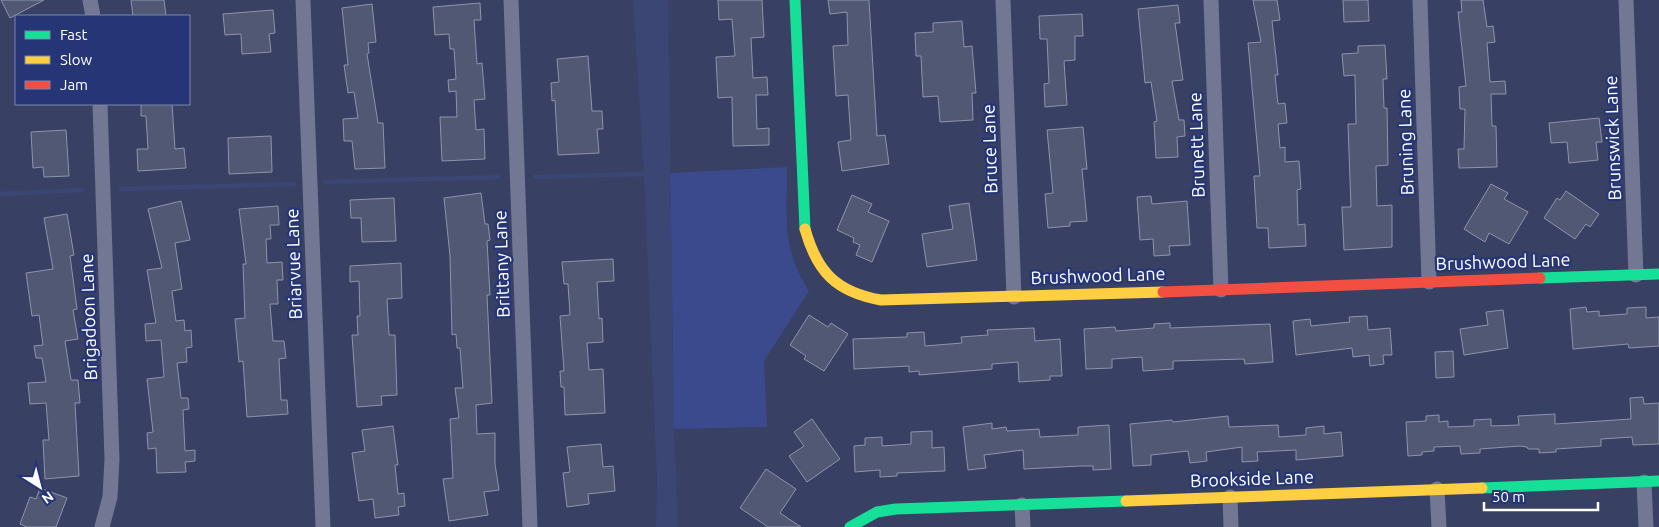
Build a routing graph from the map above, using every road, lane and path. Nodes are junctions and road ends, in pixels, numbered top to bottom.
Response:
1 (90, 0) edge
2 (303, 0) edge
3 (511, 0) edge
4 (795, 0) edge
5 (1003, 0) edge
6 (1211, 0) edge
7 (1420, 0) edge
8 (1626, 0) edge
9 (94, 15) edge
10 (100, 105) edge
11 (1659, 274) edge
12 (1636, 275) junction
13 (1430, 282) junction
14 (1221, 290) junction
15 (1014, 297) junction
16 (1652, 481) edge
17 (1437, 489) junction
18 (1230, 497) junction
19 (1022, 505) junction
20 (102, 527) edge
21 (323, 527) edge
22 (530, 527) edge
23 (850, 527) edge
24 (1023, 527) edge
25 (1231, 527) edge
26 (1439, 527) edge
27 (1646, 527) edge

1 - 9 street
2 - 21 street, Briarvue Lane
3 - 22 street, Brittany Lane
4 - 15 street, Brushwood Lane
5 - 15 street, Bruce Lane
6 - 14 street, Brunett Lane
7 - 13 street, Bruning Lane
8 - 12 street, Brunswick Lane
10 - 20 street, Brigadoon Lane
11 - 12 street, Brushwood Lane
12 - 13 street, Brushwood Lane
13 - 14 street, Brushwood Lane
14 - 15 street, Brushwood Lane
16 - 17 street, Brookside Lane
16 - 27 street
17 - 18 street, Brookside Lane
17 - 26 street
18 - 19 street, Brookside Lane
18 - 25 street
19 - 23 street, Brookside Lane
19 - 24 street

